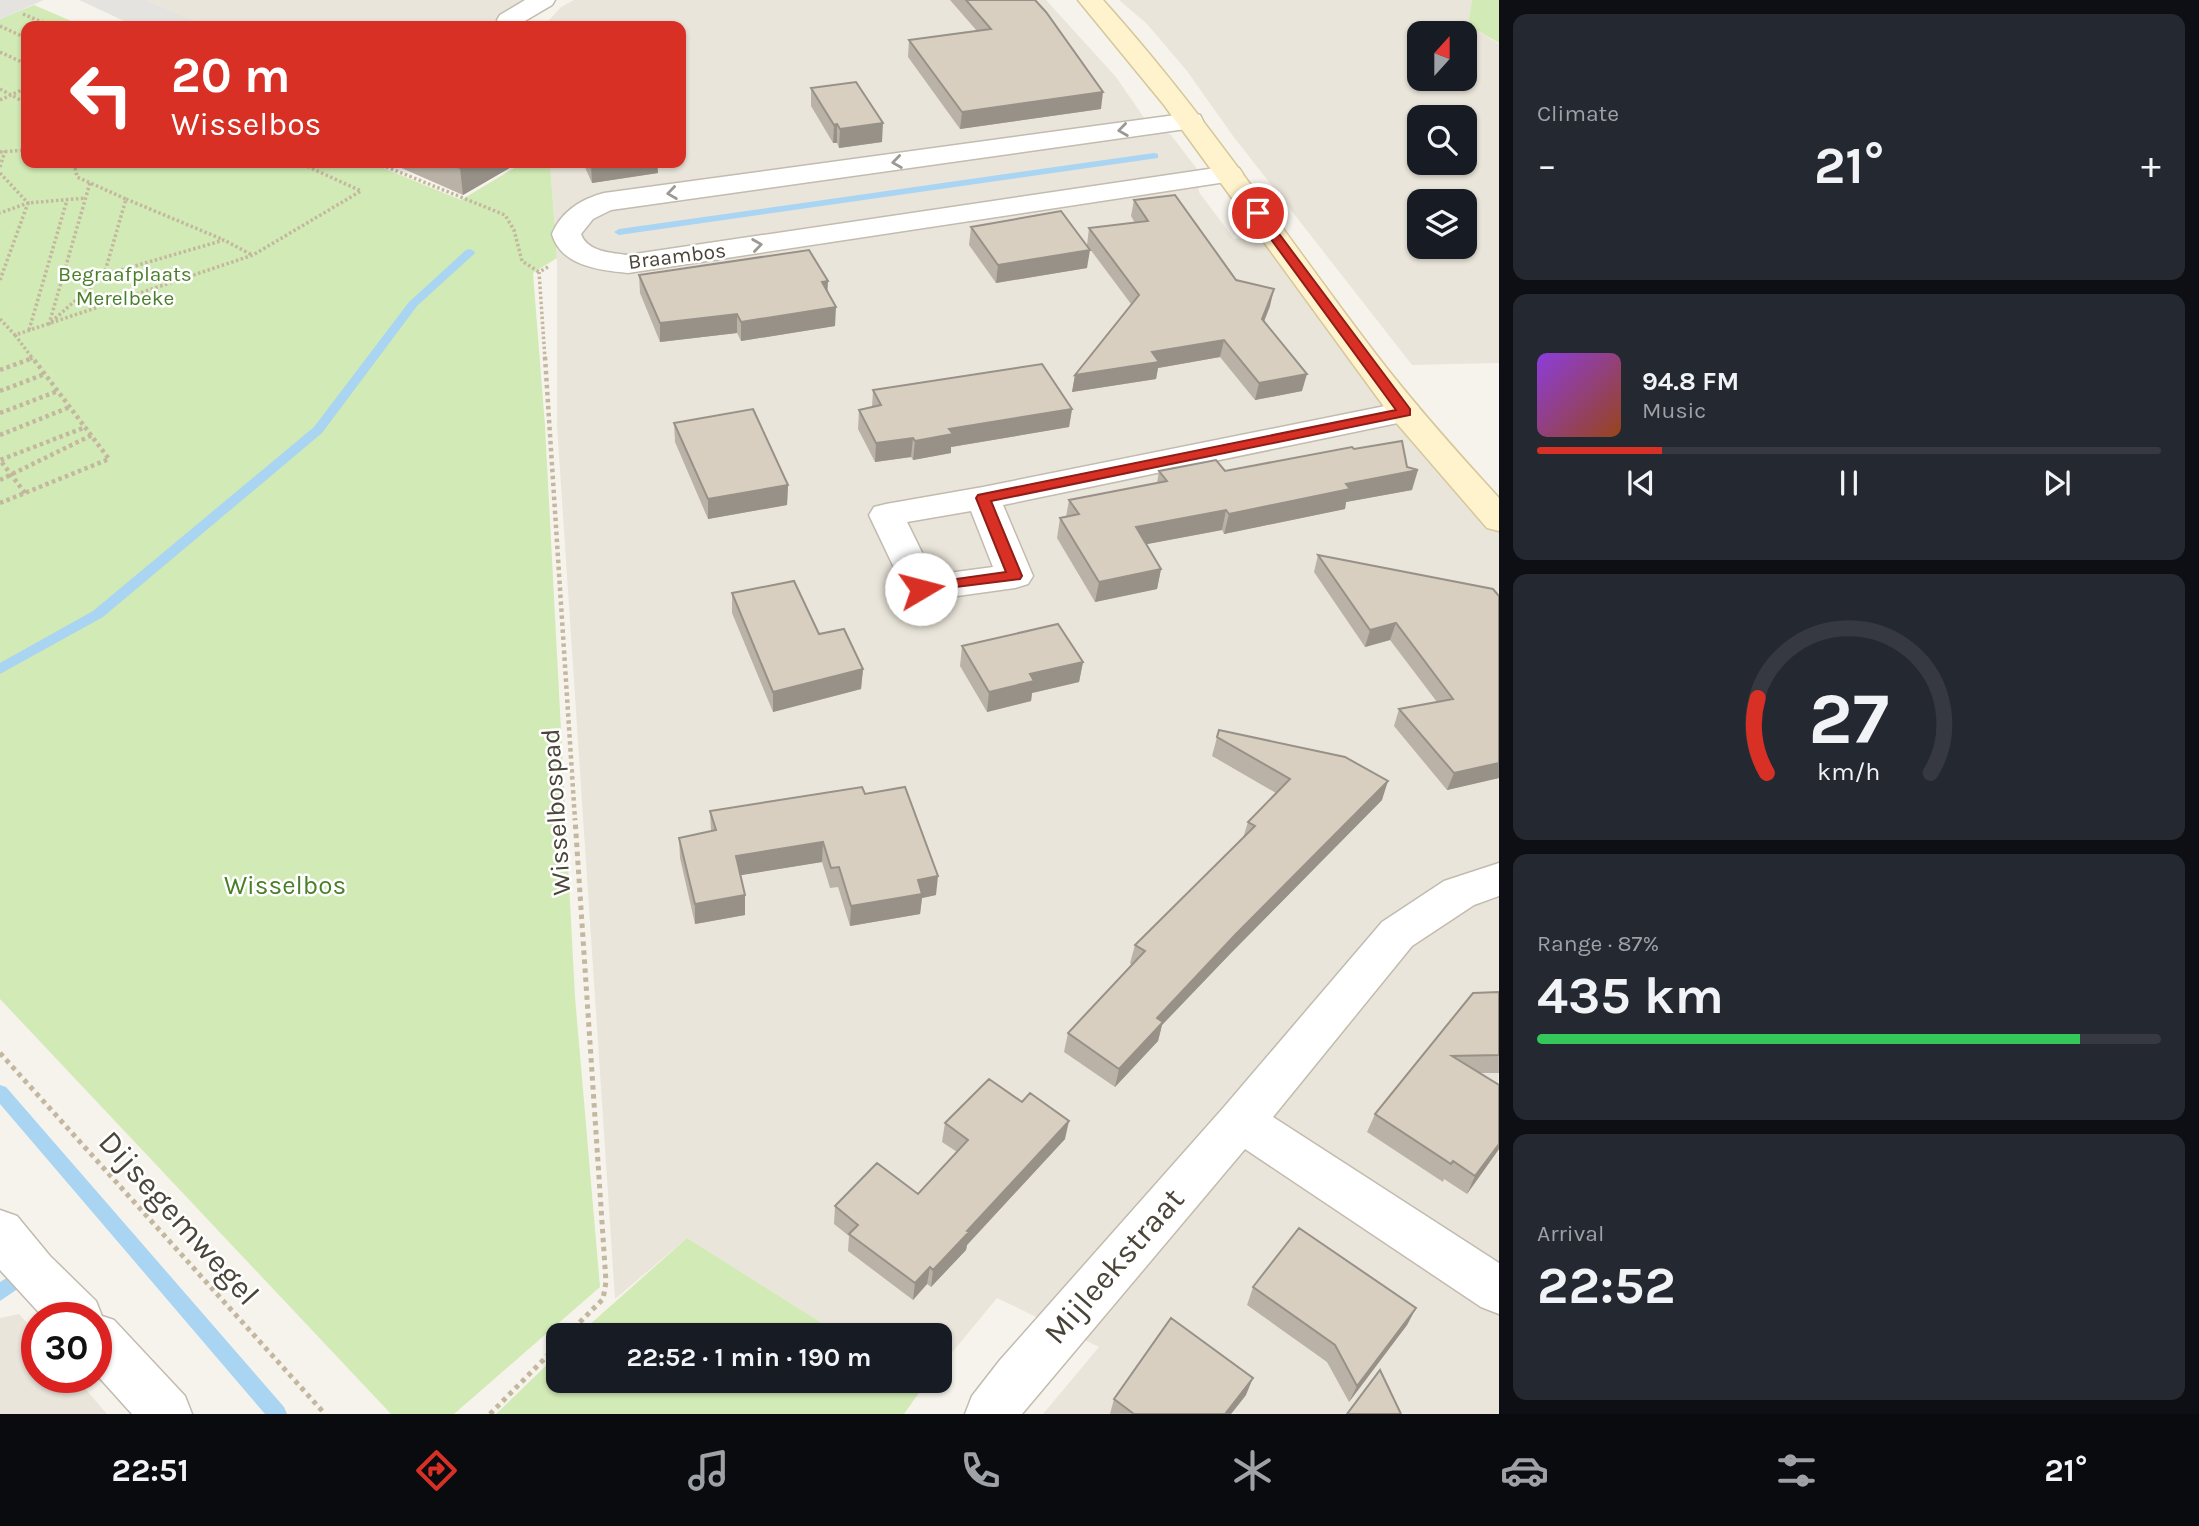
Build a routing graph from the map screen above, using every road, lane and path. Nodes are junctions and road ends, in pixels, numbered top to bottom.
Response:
1 (543, 0) edge
2 (1090, 0) edge
3 (23, 14) dead end
4 (509, 20) dead end
5 (39, 21) edge
6 (0, 26) edge
7 (21, 36) edge
8 (0, 52) edge
9 (21, 62) edge
10 (0, 89) edge
11 (21, 90) edge
12 (11, 95) junction
13 (0, 100) edge
14 (21, 100) edge
15 (1190, 121) junction
16 (21, 150) edge
17 (2, 151) edge
18 (0, 166) edge
19 (75, 168) edge
20 (311, 168) edge
21 (389, 168) edge
22 (0, 173) edge
23 (1228, 173) junction
24 (90, 183) junction
25 (86, 198) junction
26 (67, 200) junction
27 (126, 200) junction
28 (28, 203) junction
29 (0, 213) edge
30 (224, 240) junction
31 (253, 255) junction
32 (550, 266) dead end
33 (539, 272) junction
34 (104, 275) junction
35 (0, 280) edge
36 (0, 319) edge
37 (49, 324) junction
38 (7, 327) junction
39 (0, 329) edge
40 (29, 330) junction
41 (15, 335) junction
42 (33, 358) junction
43 (0, 370) edge
44 (45, 374) junction
45 (0, 391) edge
46 (58, 391) junction
47 (70, 407) junction
48 (1405, 412) junction
49 (0, 413) edge
50 (86, 427) junction
51 (0, 435) edge
52 (92, 435) junction
53 (0, 460) edge
54 (11, 475) junction
55 (0, 480) edge
56 (24, 493) junction
57 (983, 498) dead end
58 (0, 503) edge
59 (1499, 520) edge
60 (1499, 879) edge
61 (0, 1053) edge
62 (1241, 1121) junction
63 (0, 1232) edge
64 (1499, 1290) edge
65 (62, 1302) edge
66 (579, 1323) edge
67 (112, 1355) edge
68 (546, 1357) edge
69 (166, 1414) edge
70 (325, 1414) edge
71 (491, 1414) edge
72 (991, 1414) edge

1 - 4 street
2 - 15 street
3 - 5 path
6 - 7 path
8 - 9 path
10 - 12 path
11 - 12 path
12 - 13 path
12 - 14 path
15 - 23 street
15 -> 23 street, Braambos
16 - 17 path
17 - 18 path
19 - 24 path
20 - 31 path
21 - 33 path
22 - 28 path
23 - 48 street
24 - 25 path
24 - 27 path
25 - 26 path
25 - 37 path
26 - 28 path
26 - 40 path
27 - 30 path
27 - 34 path
28 - 29 path
28 - 35 path
30 - 31 path
30 - 34 path
31 - 37 path
32 - 33 path
33 - 66 path, Wisselbospad
34 - 37 path
36 - 38 path
37 - 40 path
38 - 39 path
38 - 41 path
40 - 41 path
41 - 42 path
42 - 43 path
42 - 44 path
44 - 45 path
44 - 46 path
46 - 47 path
46 - 49 path
47 - 50 path
47 - 51 path
48 - 57 street
48 - 59 street
50 - 52 path
50 - 53 path
52 - 54 path
52 - 56 path
53 - 54 path
54 - 55 path
54 - 56 path
56 - 58 path
60 - 62 street, Mijleekstraat
61 - 70 path, Dijsegemwegel
62 - 64 street
62 - 72 street, Mijleekstraat
63 - 65 street
67 - 69 street
68 - 71 path

